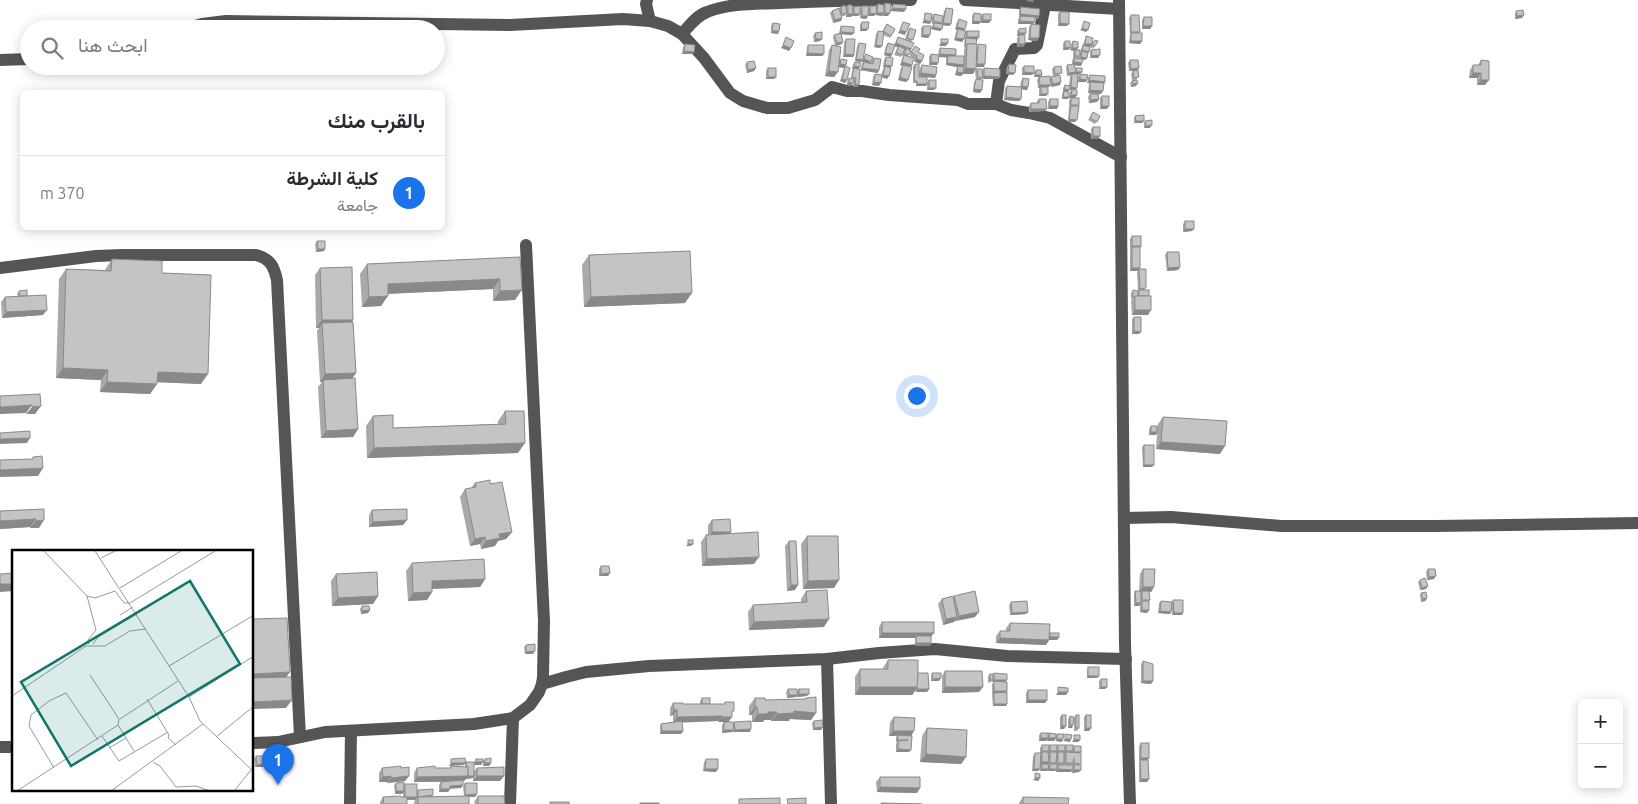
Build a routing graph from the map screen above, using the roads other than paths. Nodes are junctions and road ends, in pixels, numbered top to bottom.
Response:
1 (647, 0) edge
2 (911, 0) edge
3 (965, 0) edge
4 (1119, 4) edge
5 (1045, 5) junction
6 (650, 21) junction
7 (445, 24) edge
8 (682, 34) junction
9 (20, 59) edge
10 (0, 60) edge
11 (996, 104) junction
12 (1121, 157) junction
13 (526, 245) dead end
14 (0, 268) edge
15 (1124, 518) junction
16 (1638, 523) edge
17 (827, 659) junction
18 (1126, 659) junction
19 (542, 684) junction
20 (513, 718) junction
21 (351, 731) junction
22 (300, 737) junction
23 (254, 743) edge
24 (350, 804) edge
25 (510, 804) edge
26 (831, 804) edge
27 (1130, 804) edge

1 - 6 street
2 - 8 street
3 - 5 street
4 - 5 street
4 - 12 street
5 - 11 street
6 - 7 street
6 - 8 street
8 - 11 street
9 - 10 street
11 - 12 street
12 - 15 street
13 - 19 street
14 - 22 street
15 - 16 street
15 - 18 street
17 - 18 street
17 - 19 street
17 - 26 street
18 - 27 street
19 - 20 street
20 - 21 street
20 - 25 street
21 - 22 street
21 - 24 street
22 - 23 street

